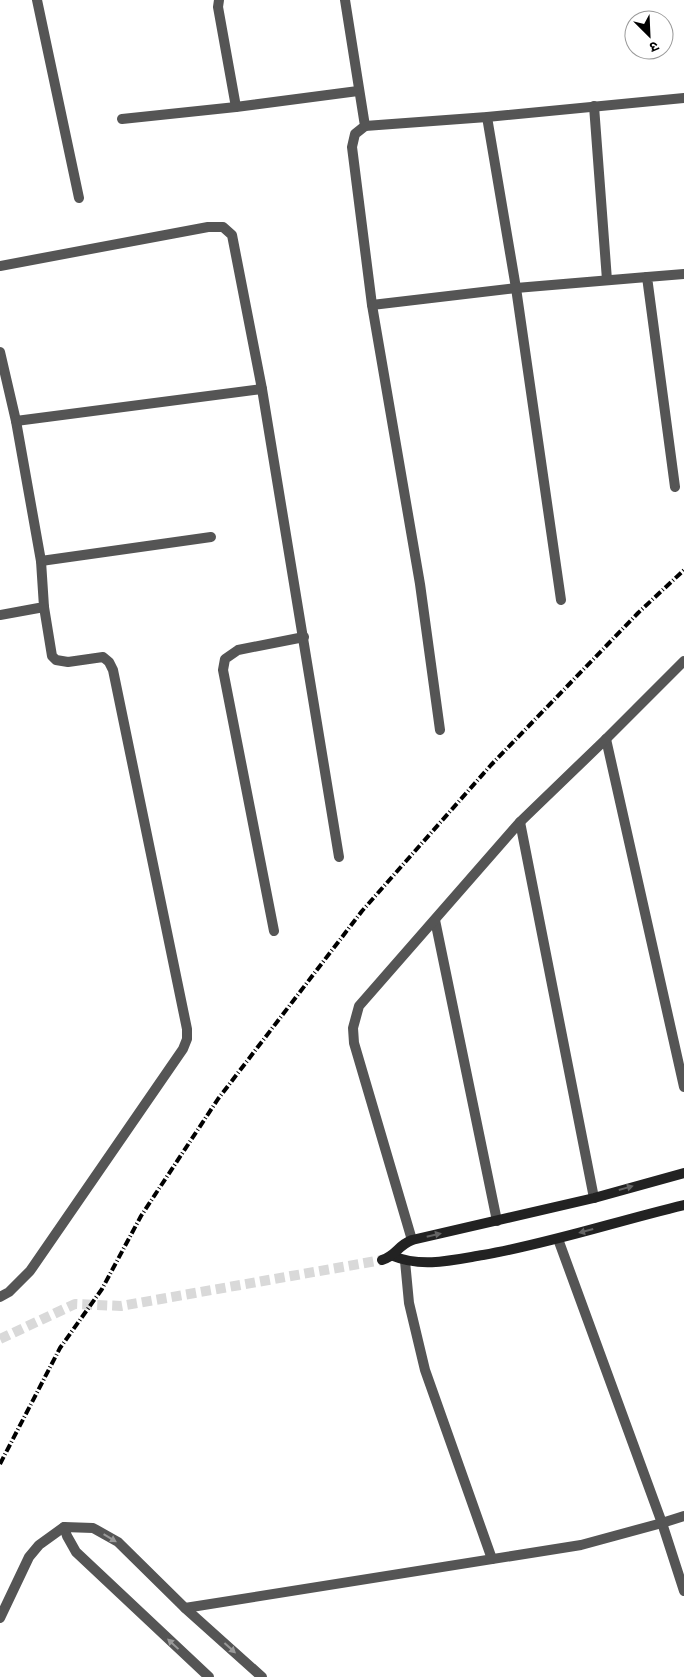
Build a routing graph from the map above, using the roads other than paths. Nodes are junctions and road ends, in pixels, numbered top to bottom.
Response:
1 (37, 0) edge
2 (219, 0) edge
3 (345, 0) edge
4 (358, 91) junction
5 (684, 98) edge
6 (594, 106) junction
7 (236, 107) junction
8 (487, 117) junction
9 (122, 119) dead end
10 (364, 126) junction
11 (78, 198) dead end
12 (0, 266) edge
13 (684, 274) edge
14 (647, 277) junction
15 (607, 280) junction
16 (516, 288) junction
17 (372, 305) junction
18 (0, 352) edge
19 (262, 389) junction
20 (16, 421) junction
21 (674, 487) dead end
22 (211, 537) dead end
23 (41, 561) junction
24 (561, 600) dead end
25 (44, 607) junction
26 (0, 615) edge
27 (304, 637) junction
28 (684, 661) edge
29 (440, 730) dead end
30 (606, 739) junction
31 (520, 822) junction
32 (339, 857) dead end
33 (434, 920) junction
34 (274, 931) dead end
35 (684, 1087) edge
36 (684, 1173) edge
37 (594, 1198) junction
38 (684, 1205) edge
39 (497, 1220) junction
40 (558, 1239) junction
41 (412, 1240) junction
42 (393, 1256) junction
43 (382, 1260) tunnel mouth
44 (405, 1261) junction
45 (0, 1297) edge
46 (684, 1516) edge
47 (662, 1523) junction
48 (64, 1527) junction
49 (492, 1560) junction
50 (684, 1591) edge
51 (185, 1608) junction
52 (0, 1618) edge
53 (209, 1677) edge
54 (262, 1677) edge

1 - 11 street
2 - 7 street
3 - 4 street
4 - 7 street
4 - 10 street
5 - 6 street
6 - 8 street
6 - 15 street
7 - 9 street
8 - 10 street
8 - 16 street
10 - 17 street
12 - 19 street
13 - 14 street
14 - 15 street
14 - 21 street
15 - 16 street
16 - 17 street
16 - 24 street
17 - 29 street
18 - 20 street
19 - 20 street
19 - 27 street
20 - 23 street
22 - 23 street
23 - 25 street
25 - 26 street
25 - 45 street
27 - 32 street
27 - 34 street
28 - 30 street
30 - 31 street
30 - 35 street
31 - 33 street
31 - 37 street
33 - 39 street
33 - 41 street
37 -> 36 street
37 - 39 street
38 -> 40 street
41 -> 39 street
40 - 44 street
40 - 47 street
41 - 42 street
42 - 43 street
42 - 44 street
44 - 49 street
46 - 47 street
47 - 49 street
47 - 50 street
48 -> 51 street
48 - 52 street
53 -> 48 street
49 - 51 street
51 -> 54 street

